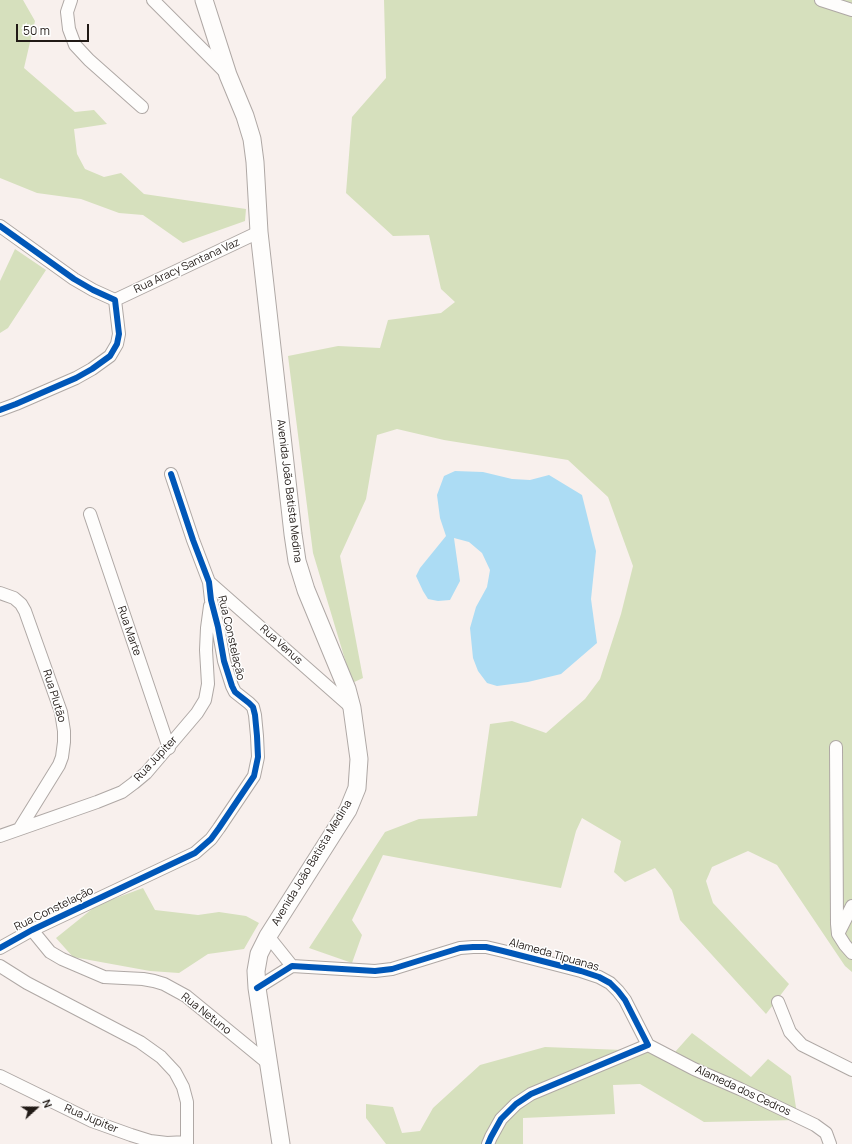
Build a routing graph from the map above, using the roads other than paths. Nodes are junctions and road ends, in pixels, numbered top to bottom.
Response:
1 (71, 0) edge
2 (153, 0) edge
3 (204, 0) edge
4 (822, 0) edge
5 (852, 10) edge
6 (228, 75) junction
7 (142, 107) dead end
8 (0, 226) edge
9 (259, 232) junction
10 (115, 300) junction
11 (0, 410) edge
12 (171, 474) dead end
13 (90, 514) dead end
14 (209, 582) junction
15 (0, 593) edge
16 (211, 600) junction
17 (352, 708) junction
18 (836, 747) dead end
19 (169, 748) junction
20 (20, 828) junction
21 (0, 836) edge
22 (852, 906) edge
23 (32, 930) junction
24 (838, 934) junction
25 (268, 936) junction
26 (0, 948) edge
27 (852, 953) edge
28 (0, 966) edge
29 (292, 966) junction
30 (257, 988) junction
31 (778, 1002) dead end
32 (648, 1045) junction
33 (269, 1064) junction
34 (852, 1070) edge
35 (0, 1076) edge
36 (187, 1143) edge
37 (281, 1144) edge
38 (488, 1144) edge
39 (830, 1144) edge

1 - 7 street
2 - 6 street
3 - 6 main road, Avenida João Batista Medina
4 - 5 street
6 - 9 main road, Avenida João Batista Medina
8 - 10 street
9 - 10 street, Rua Aracy Santana Vaz
9 - 17 main road, Avenida João Batista Medina
10 - 11 street
12 - 14 street, Rua Constelação
13 - 19 street, Rua Marte
14 - 16 street, Rua Constelação
14 - 17 street, Rua Venus
15 - 20 street, Rua Plutão
16 - 19 street, Rua Jupiter
16 - 23 street, Rua Constelação
17 - 25 main road, Avenida João Batista Medina
18 - 24 street
19 - 20 street, Rua Jupiter
20 - 21 street, Rua Jupiter
22 - 24 street
23 - 26 street, Rua Constelação
23 - 33 street, Rua Netuno
24 - 27 street
25 - 29 street
25 - 30 main road, Avenida João Batista Medina
28 - 36 street
29 - 30 street
29 - 32 street, Alameda Tipuanas
30 - 33 main road, Avenida João Batista Medina
31 - 34 street
32 - 38 street
32 - 39 street, Alameda dos Cedros
33 - 37 main road, Avenida João Batista Medina
35 - 36 street, Rua Jupiter

